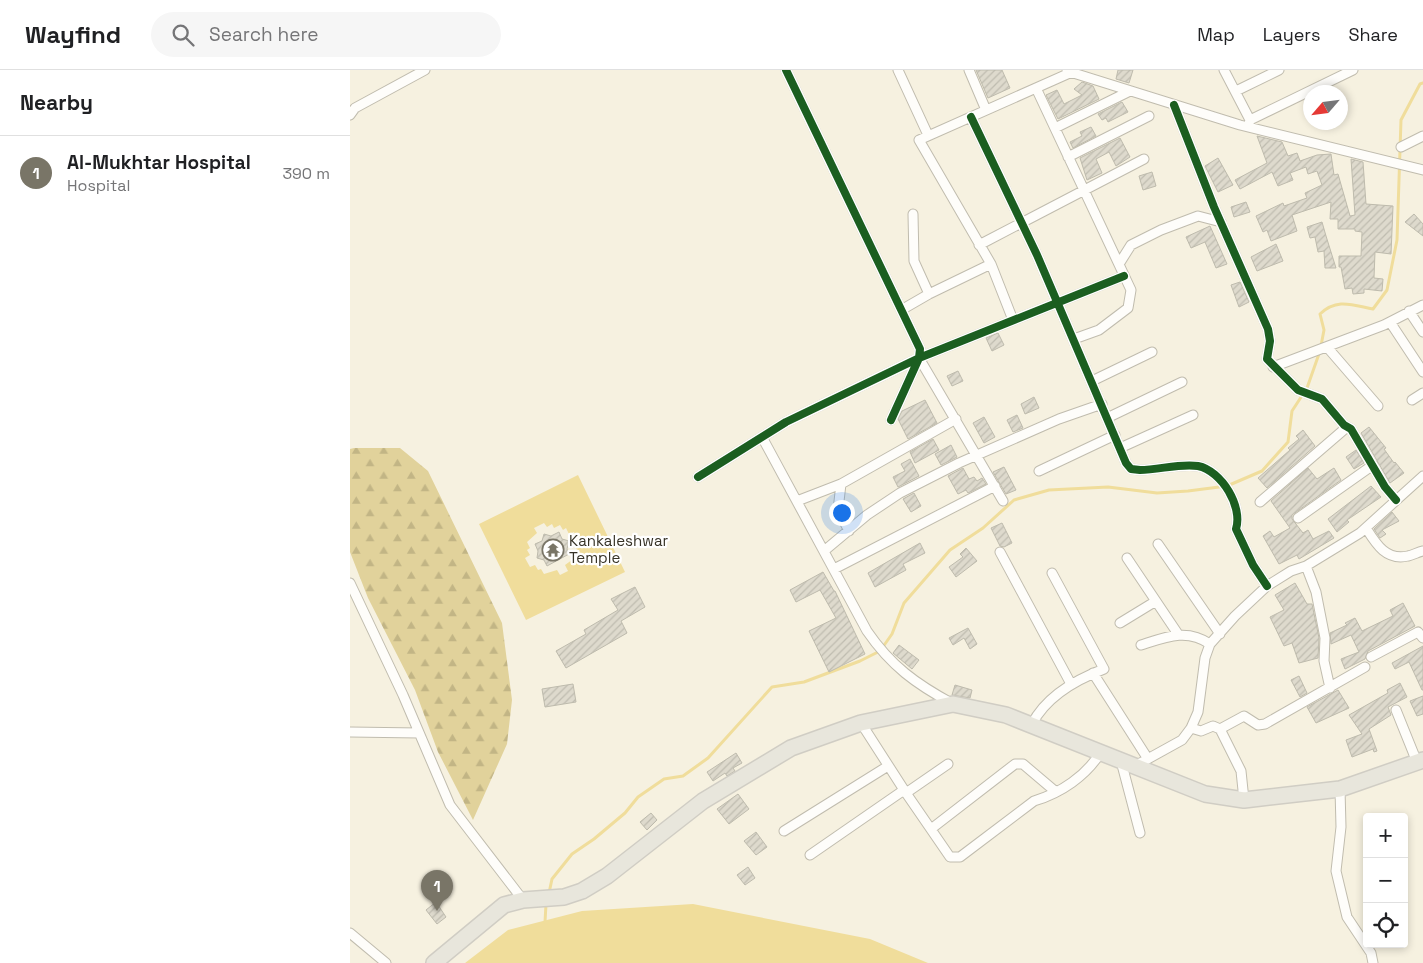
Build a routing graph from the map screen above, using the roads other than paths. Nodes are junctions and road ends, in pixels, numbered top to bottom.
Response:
1 (786, 70) edge
2 (898, 70) edge
3 (968, 70) edge
4 (1224, 70) edge
5 (1278, 70) edge
6 (1353, 70) edge
7 (420, 71) edge
8 (1069, 71) edge
9 (1036, 88) junction
10 (1236, 90) junction
11 (1130, 91) junction
12 (1174, 105) junction
13 (986, 110) junction
14 (350, 114) edge
15 (971, 116) junction
16 (1149, 116) dead end
17 (1249, 124) junction
18 (1055, 128) junction
19 (928, 135) junction
20 (1423, 136) edge
21 (1401, 147) dead end
22 (1068, 157) junction
23 (1144, 159) dead end
24 (1423, 170) edge
25 (1084, 190) junction
26 (913, 214) dead end
27 (1221, 222) junction
28 (1022, 223) junction
29 (979, 245) junction
30 (992, 264) junction
31 (1119, 264) junction
32 (1124, 276) junction
33 (929, 294) junction
34 (1056, 302) junction
35 (1423, 305) edge
36 (902, 310) junction
37 (1409, 311) junction
38 (1013, 320) junction
39 (1390, 322) junction
40 (1423, 332) edge
41 (1074, 339) junction
42 (1327, 347) junction
43 (1152, 352) dead end
44 (919, 358) junction
45 (1273, 368) junction
46 (1423, 372) edge
47 (1092, 381) junction
48 (1182, 382) dead end
49 (1423, 394) edge
50 (1412, 400) dead end
51 (1102, 404) junction
52 (1378, 406) dead end
53 (1193, 415) dead end
54 (1107, 418) junction
55 (891, 420) dead end
56 (956, 420) junction
57 (1347, 427) junction
58 (1115, 435) junction
59 (762, 437) junction
60 (1120, 448) junction
61 (976, 456) junction
62 (1373, 464) junction
63 (1039, 471) dead end
64 (1423, 476) edge
65 (698, 477) dead end
66 (841, 484) junction
67 (995, 486) junction
68 (1396, 500) junction
69 (798, 501) junction
70 (1003, 501) dead end
71 (1260, 502) dead end
72 (1298, 518) dead end
73 (1366, 528) junction
74 (850, 531) junction
75 (1158, 544) dead end
76 (824, 551) junction
77 (1423, 551) edge
78 (1000, 552) dead end
79 (1127, 558) dead end
80 (1306, 566) junction
81 (834, 569) junction
82 (1052, 573) dead end
83 (350, 582) edge
84 (1267, 586) junction
85 (1156, 601) junction
86 (1120, 623) dead end
87 (1178, 634) junction
88 (1220, 634) junction
89 (1423, 638) edge
90 (1210, 644) junction
91 (1141, 645) dead end
92 (1371, 657) dead end
93 (1365, 667) dead end
94 (1093, 673) junction
95 (1071, 684) junction
96 (1330, 688) junction
97 (953, 704) junction
98 (1396, 710) dead end
99 (861, 723) junction
100 (1032, 724) junction
101 (1192, 728) junction
102 (1220, 729) junction
103 (350, 732) edge
104 (418, 733) junction
105 (1101, 752) junction
106 (1121, 761) junction
107 (1420, 761) edge
108 (1142, 763) junction
109 (948, 764) dead end
110 (888, 766) junction
111 (1340, 789) junction
112 (905, 792) junction
113 (1056, 792) junction
114 (1244, 800) junction
115 (931, 829) junction
116 (784, 831) dead end
117 (1140, 833) dead end
118 (810, 855) dead end
119 (529, 900) junction
120 (350, 933) edge
121 (386, 963) edge
122 (434, 963) edge
123 (1373, 963) edge

1 - 36 street
2 - 19 street
3 - 13 street
4 - 10 street
5 - 10 street
6 - 17 street
7 - 14 street
8 - 9 street
8 - 11 street
9 - 13 street
9 - 18 street
10 - 17 street
11 - 12 street
11 - 18 street
12 - 17 street
12 - 27 street
13 - 15 street
15 - 19 street
15 - 28 street
16 - 22 street
17 - 24 street
18 - 22 street
19 - 29 street
20 - 21 street
22 - 25 street
23 - 25 street
25 - 28 street
25 - 31 street
26 - 33 street
27 - 31 street
27 - 45 street
28 - 29 street
28 - 34 street
29 - 30 street
30 - 33 street
30 - 38 street
31 - 32 street
32 - 34 street
32 - 41 street
33 - 36 street
34 - 38 street
34 - 41 street
35 - 37 street
36 - 44 street
37 - 39 street
37 - 40 street
38 - 44 street
39 - 42 street
39 - 46 street
41 - 47 street
42 - 45 street
42 - 52 street
43 - 47 street
44 - 55 street
44 - 56 street
44 - 59 street
45 - 57 street
47 - 51 street
48 - 54 street
49 - 50 street
51 - 54 street
51 - 61 street
53 - 60 street
54 - 58 street
56 - 61 street
56 - 66 street
57 - 62 street
57 - 71 street
58 - 60 street
58 - 63 street
59 - 65 street
59 - 69 street
60 - 84 street
61 - 67 street
61 - 74 street
62 - 68 street
62 - 72 street
64 - 68 street
66 - 69 street
66 - 74 street
67 - 70 street
67 - 81 street
68 - 73 street
69 - 76 street
73 - 77 street
73 - 80 street
74 - 76 street
75 - 88 street
76 - 81 street
78 - 95 street
79 - 85 street
80 - 84 street
80 - 96 street
81 - 97 street
82 - 94 street
83 - 104 street
84 - 88 street
85 - 86 street
85 - 87 street
87 - 90 street
87 - 91 street
88 - 90 street
89 - 92 street
90 - 101 street
93 - 96 street
94 - 95 street
94 - 108 street
95 - 100 street
96 - 102 street
97 - 99 main road
97 - 100 main road
98 - 107 street
99 - 110 street
99 - 119 main road
100 - 105 main road
101 - 102 street
101 - 108 street
102 - 114 street
103 - 104 street
104 - 119 street
105 - 106 main road
105 - 113 street
106 - 108 main road
106 - 117 street
107 - 111 main road
108 - 114 main road
109 - 112 street
110 - 112 street
110 - 116 street
111 - 114 main road
111 - 123 street
112 - 115 street
112 - 118 street
113 - 115 street
113 - 115 street
119 - 122 main road
120 - 121 street

